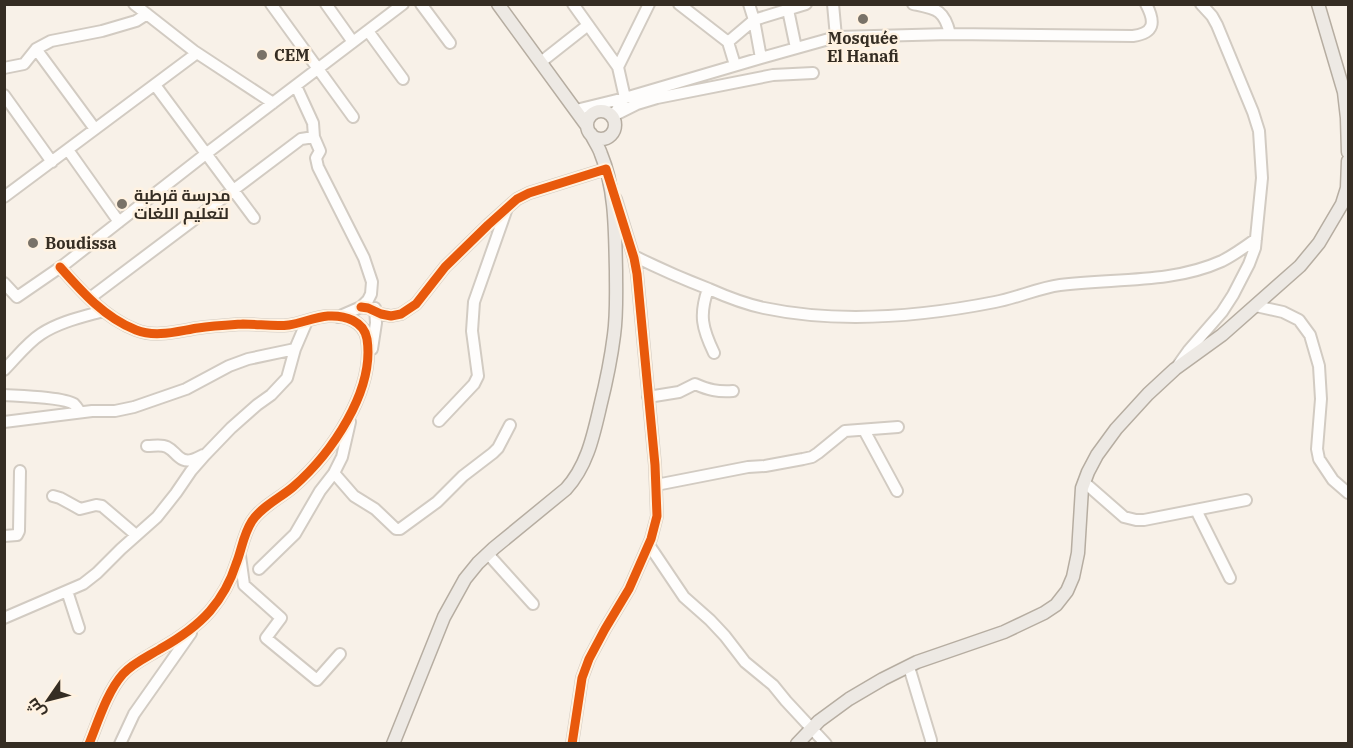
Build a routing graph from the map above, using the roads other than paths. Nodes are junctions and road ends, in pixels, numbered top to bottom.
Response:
1 (134, 4) edge
2 (271, 4) edge
3 (326, 4) edge
4 (404, 4) edge
5 (421, 4) edge
6 (573, 4) edge
7 (649, 4) edge
8 (679, 4) edge
9 (749, 4) edge
10 (806, 4) edge
11 (833, 4) edge
12 (913, 4) edge
13 (1146, 4) edge
14 (1201, 4) edge
15 (1318, 4) edge
16 (500, 5) edge
17 (788, 7) edge
18 (147, 14) junction
19 (754, 20) junction
20 (588, 25) junction
21 (368, 31) junction
22 (950, 34) junction
23 (836, 37) junction
24 (353, 42) junction
25 (728, 42) junction
26 (450, 43) dead end
27 (796, 48) junction
28 (36, 49) junction
29 (197, 53) junction
30 (760, 58) junction
31 (541, 62) junction
32 (735, 65) junction
33 (618, 67) junction
34 (4, 68) edge
35 (317, 69) junction
36 (813, 73) dead end
37 (403, 79) dead end
38 (155, 85) junction
39 (296, 86) junction
40 (4, 95) edge
41 (625, 98) junction
42 (273, 103) junction
43 (576, 110) junction
44 (353, 117) dead end
45 (612, 117) junction
46 (95, 129) junction
47 (589, 130) junction
48 (614, 131) junction
49 (314, 137) junction
50 (68, 150) junction
51 (1348, 152) edge
52 (207, 153) junction
53 (1348, 161) edge
54 (52, 162) junction
55 (606, 169) junction
56 (233, 190) junction
57 (6, 193) edge
58 (506, 210) junction
59 (254, 218) dead end
60 (119, 222) junction
61 (1256, 239) junction
62 (634, 256) junction
63 (60, 267) junction
64 (372, 282) junction
65 (4, 283) edge
66 (708, 289) junction
67 (90, 298) junction
68 (1256, 306) junction
69 (361, 307) junction
70 (103, 311) junction
71 (375, 312) junction
72 (338, 317) junction
73 (307, 321) junction
74 (295, 350) junction
75 (714, 353) dead end
76 (367, 367) junction
77 (5, 369) edge
78 (1175, 369) junction
79 (733, 391) dead end
80 (4, 395) edge
81 (648, 397) junction
82 (80, 412) junction
83 (352, 415) junction
84 (439, 421) dead end
85 (4, 422) edge
86 (510, 425) dead end
87 (898, 427) dead end
88 (864, 430) junction
89 (147, 447) dead end
90 (205, 455) junction
91 (20, 471) dead end
92 (334, 473) junction
93 (1084, 482) junction
94 (656, 485) junction
95 (897, 491) dead end
96 (1348, 493) edge
97 (53, 496) dead end
98 (1246, 500) dead end
99 (1196, 510) junction
100 (136, 535) junction
101 (4, 536) edge
102 (649, 545) junction
103 (240, 552) junction
104 (488, 554) junction
105 (259, 569) dead end
106 (1230, 578) dead end
107 (67, 591) junction
108 (533, 604) dead end
109 (4, 618) edge
110 (200, 621) junction
111 (79, 628) dead end
112 (340, 654) dead end
113 (909, 667) junction
114 (812, 728) junction
115 (89, 744) edge
116 (120, 744) edge
117 (393, 744) edge
118 (572, 744) edge
119 (797, 744) edge
120 (826, 744) edge
121 (931, 744) edge

1 - 18 street
2 - 35 street
3 - 24 street
4 - 21 street
5 - 26 street
6 - 20 street
7 - 33 street
8 - 25 street
9 - 19 street
10 - 17 street
11 - 23 street
12 - 22 street
13 - 22 street
14 - 61 street
15 - 51 main road
16 - 31 main road
17 - 19 street
17 - 27 street
18 - 28 street
18 - 29 street
19 - 25 street
19 - 30 street
20 - 31 street
20 - 33 street
21 - 24 street
21 - 37 street
22 - 23 street
23 - 27 street
24 - 35 street
25 - 32 street
27 - 30 street
28 - 34 street
28 - 46 street
29 - 38 street
29 - 42 street
30 - 32 street
31 - 43 main road
32 - 41 street
33 - 41 street
35 - 39 street
35 - 44 street
36 - 45 street
38 - 46 street
38 - 52 street
39 - 42 street
39 - 49 street
40 - 54 street
41 - 43 street
41 - 45 street
42 - 52 street
43 - 47 main road
45 - 47 main road
45 - 48 main road
46 - 50 street
47 - 48 main road
47 - 55 main road
48 - 55 main road
49 - 56 street
49 - 64 street
50 - 54 street
50 - 60 street
52 - 56 street
52 - 60 street
53 - 68 main road
54 - 57 street
55 - 58 street
55 - 62 street
55 - 104 main road
56 - 59 street
56 - 67 street
58 - 71 street
58 - 84 street
60 - 63 street
61 - 66 street
61 - 78 street
62 - 66 street
62 - 81 street
63 - 65 street
63 - 67 street
64 - 69 street
64 - 71 street
66 - 75 street
67 - 70 street
68 - 78 main road
68 - 96 street
69 - 71 street
69 - 72 street
70 - 73 street
70 - 77 street
71 - 76 street
72 - 73 street
72 - 76 street
73 - 74 street
74 - 82 street
74 - 90 street
76 - 83 street
78 - 93 main road
79 - 81 street
80 - 82 street
81 - 94 street
82 - 85 street
83 - 92 street
83 - 103 street
86 - 92 street
87 - 88 street
88 - 94 street
88 - 95 street
89 - 90 street
90 - 100 street
91 - 101 street
92 - 105 street
93 - 99 street
93 - 113 main road
94 - 102 street
97 - 100 street
98 - 99 street
99 - 106 street
100 - 107 street
102 - 114 street
102 - 118 street
103 - 110 street
103 - 112 street
104 - 108 street
104 - 117 main road
107 - 109 street
107 - 111 street
110 - 115 street
110 - 116 street
113 - 114 main road
113 - 121 street
114 - 119 main road
114 - 120 street

